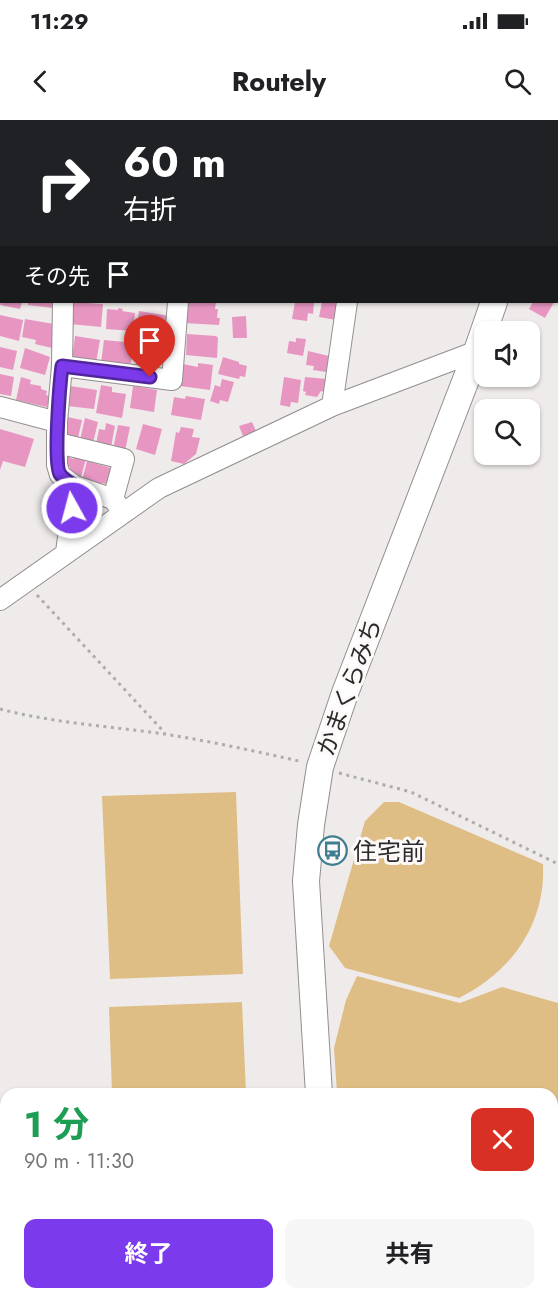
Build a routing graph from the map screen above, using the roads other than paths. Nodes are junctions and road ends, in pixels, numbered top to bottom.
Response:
1 (63, 303) edge
2 (178, 303) edge
3 (347, 303) edge
4 (494, 303) edge
5 (487, 321) edge
6 (474, 352) edge
7 (474, 359) edge
8 (62, 366) junction
9 (332, 406) junction
10 (0, 407) edge
11 (57, 422) junction
12 (58, 443) junction
13 (75, 486) junction
14 (118, 506) junction
15 (66, 552) junction
16 (0, 600) edge
17 (319, 1088) edge

1 - 8 street
2 - 8 street
3 - 9 street
4 - 5 main road, かまくらみち
6 - 9 street
7 - 17 main road, かまくらみち
8 - 11 street
9 - 14 street
10 - 11 street
11 - 12 street
12 - 13 street
12 - 14 street
13 - 14 street
13 - 15 street
14 - 15 street
15 - 16 street

